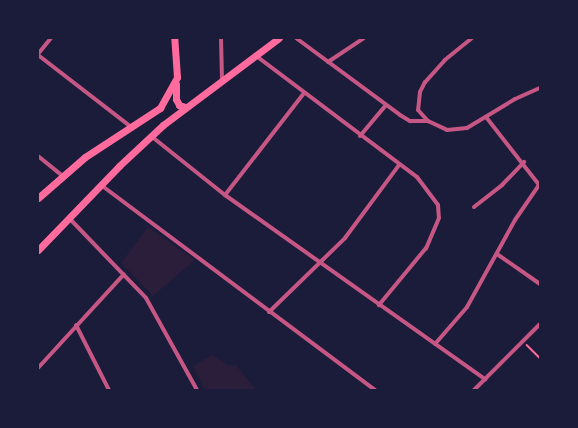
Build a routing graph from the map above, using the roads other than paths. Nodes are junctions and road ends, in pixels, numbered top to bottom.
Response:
1 (51, 38) edge
2 (174, 38) edge
3 (221, 38) edge
4 (279, 38) edge
5 (296, 38) edge
6 (364, 38) edge
7 (472, 38) edge
8 (38, 55) edge
9 (255, 55) junction
10 (328, 62) junction
11 (177, 77) junction
12 (222, 80) junction
13 (540, 88) edge
14 (304, 93) junction
15 (386, 105) junction
16 (185, 107) junction
17 (486, 117) junction
18 (428, 121) junction
19 (132, 127) junction
20 (150, 136) junction
21 (360, 136) junction
22 (38, 156) edge
23 (524, 162) junction
24 (399, 165) junction
25 (63, 176) junction
26 (100, 184) junction
27 (539, 185) edge
28 (225, 195) junction
29 (38, 198) edge
30 (474, 207) dead end
31 (69, 218) junction
32 (38, 250) edge
33 (497, 254) junction
34 (320, 263) junction
35 (124, 274) junction
36 (540, 284) edge
37 (379, 305) junction
38 (269, 312) junction
39 (540, 324) edge
40 (76, 325) junction
41 (434, 344) junction
42 (38, 368) edge
43 (486, 379) junction
44 (109, 390) edge
45 (197, 390) edge
46 (375, 390) edge
47 (474, 390) edge

1 - 8 street
2 - 11 main road
3 - 12 street
4 - 9 main road
5 - 10 street
6 - 10 street
7 - 18 street
8 - 19 street
9 - 12 main road
9 - 14 street
10 - 15 street
11 - 16 main road
11 - 19 main road
12 - 16 main road
13 - 17 street
14 - 21 street
14 - 28 street
15 - 18 street
15 - 21 street
16 - 20 main road
17 - 18 street
17 - 23 street
19 - 25 main road
20 - 26 main road
20 - 28 street
21 - 24 street
22 - 25 street
23 - 27 street
23 - 30 street
24 - 34 street
24 - 37 street
25 - 29 main road
26 - 31 main road
26 - 38 street
27 - 33 street
28 - 34 street
31 - 32 main road
31 - 35 street
33 - 36 street
33 - 41 street
34 - 37 street
34 - 38 street
35 - 40 street
35 - 45 street
37 - 41 street
38 - 46 street
39 - 43 street
40 - 42 street
40 - 44 street
41 - 43 street
43 - 47 street

